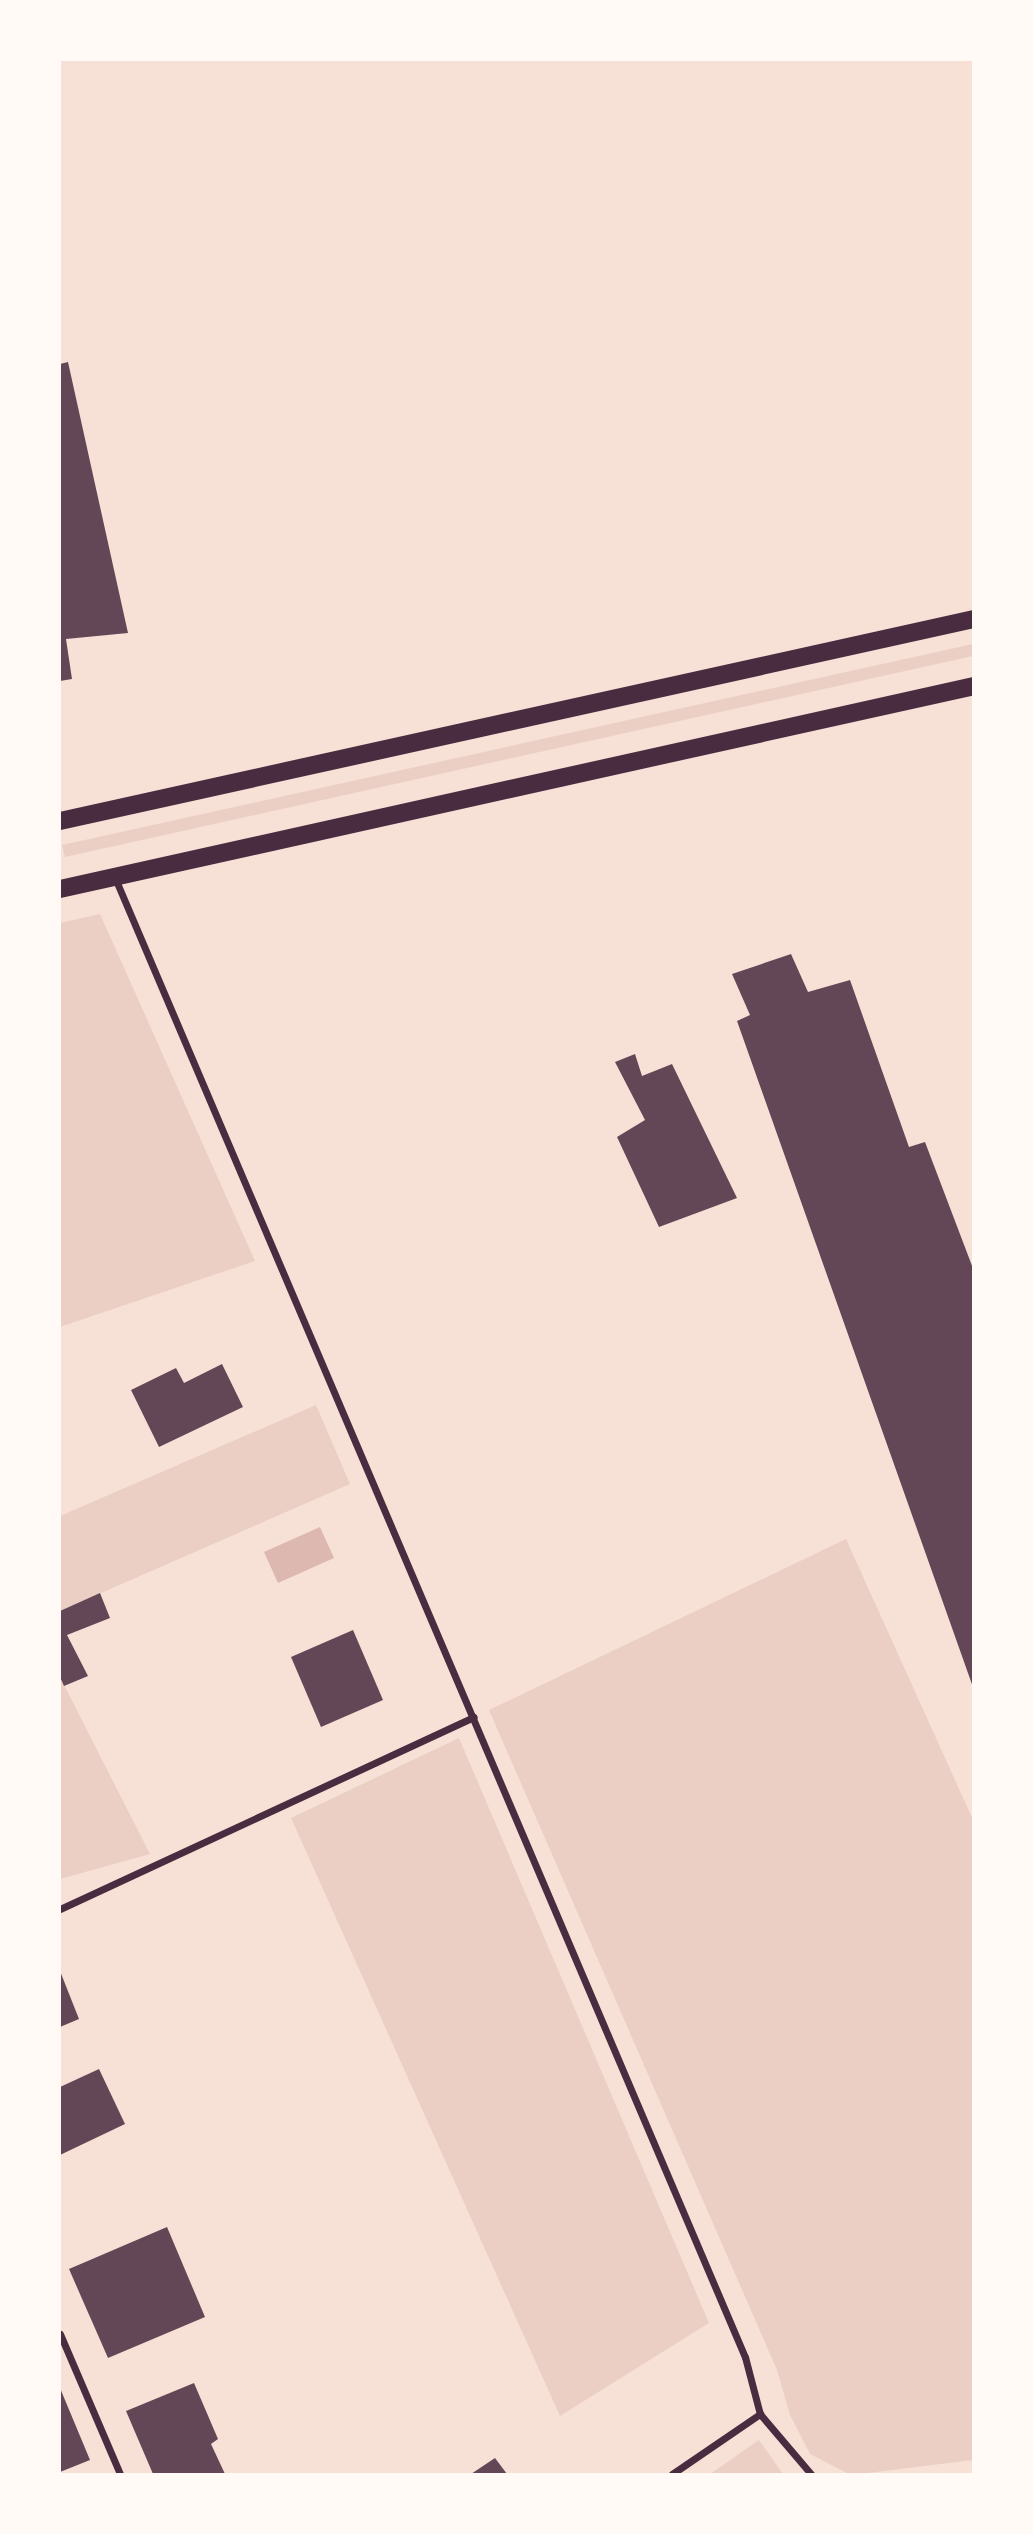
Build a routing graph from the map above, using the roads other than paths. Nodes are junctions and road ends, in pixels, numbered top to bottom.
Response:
1 (974, 619) edge
2 (974, 686) edge
3 (60, 821) edge
4 (114, 877) junction
5 (60, 889) edge
6 (474, 1717) junction
7 (60, 1909) edge
8 (60, 2334) edge
9 (760, 2414) junction
10 (120, 2474) edge
11 (672, 2474) edge
12 (811, 2474) edge

1 - 3 main road
2 - 4 main road
4 - 5 main road
4 - 6 street
6 - 7 street
6 - 9 street
8 - 10 street
9 - 11 street
9 - 12 street

